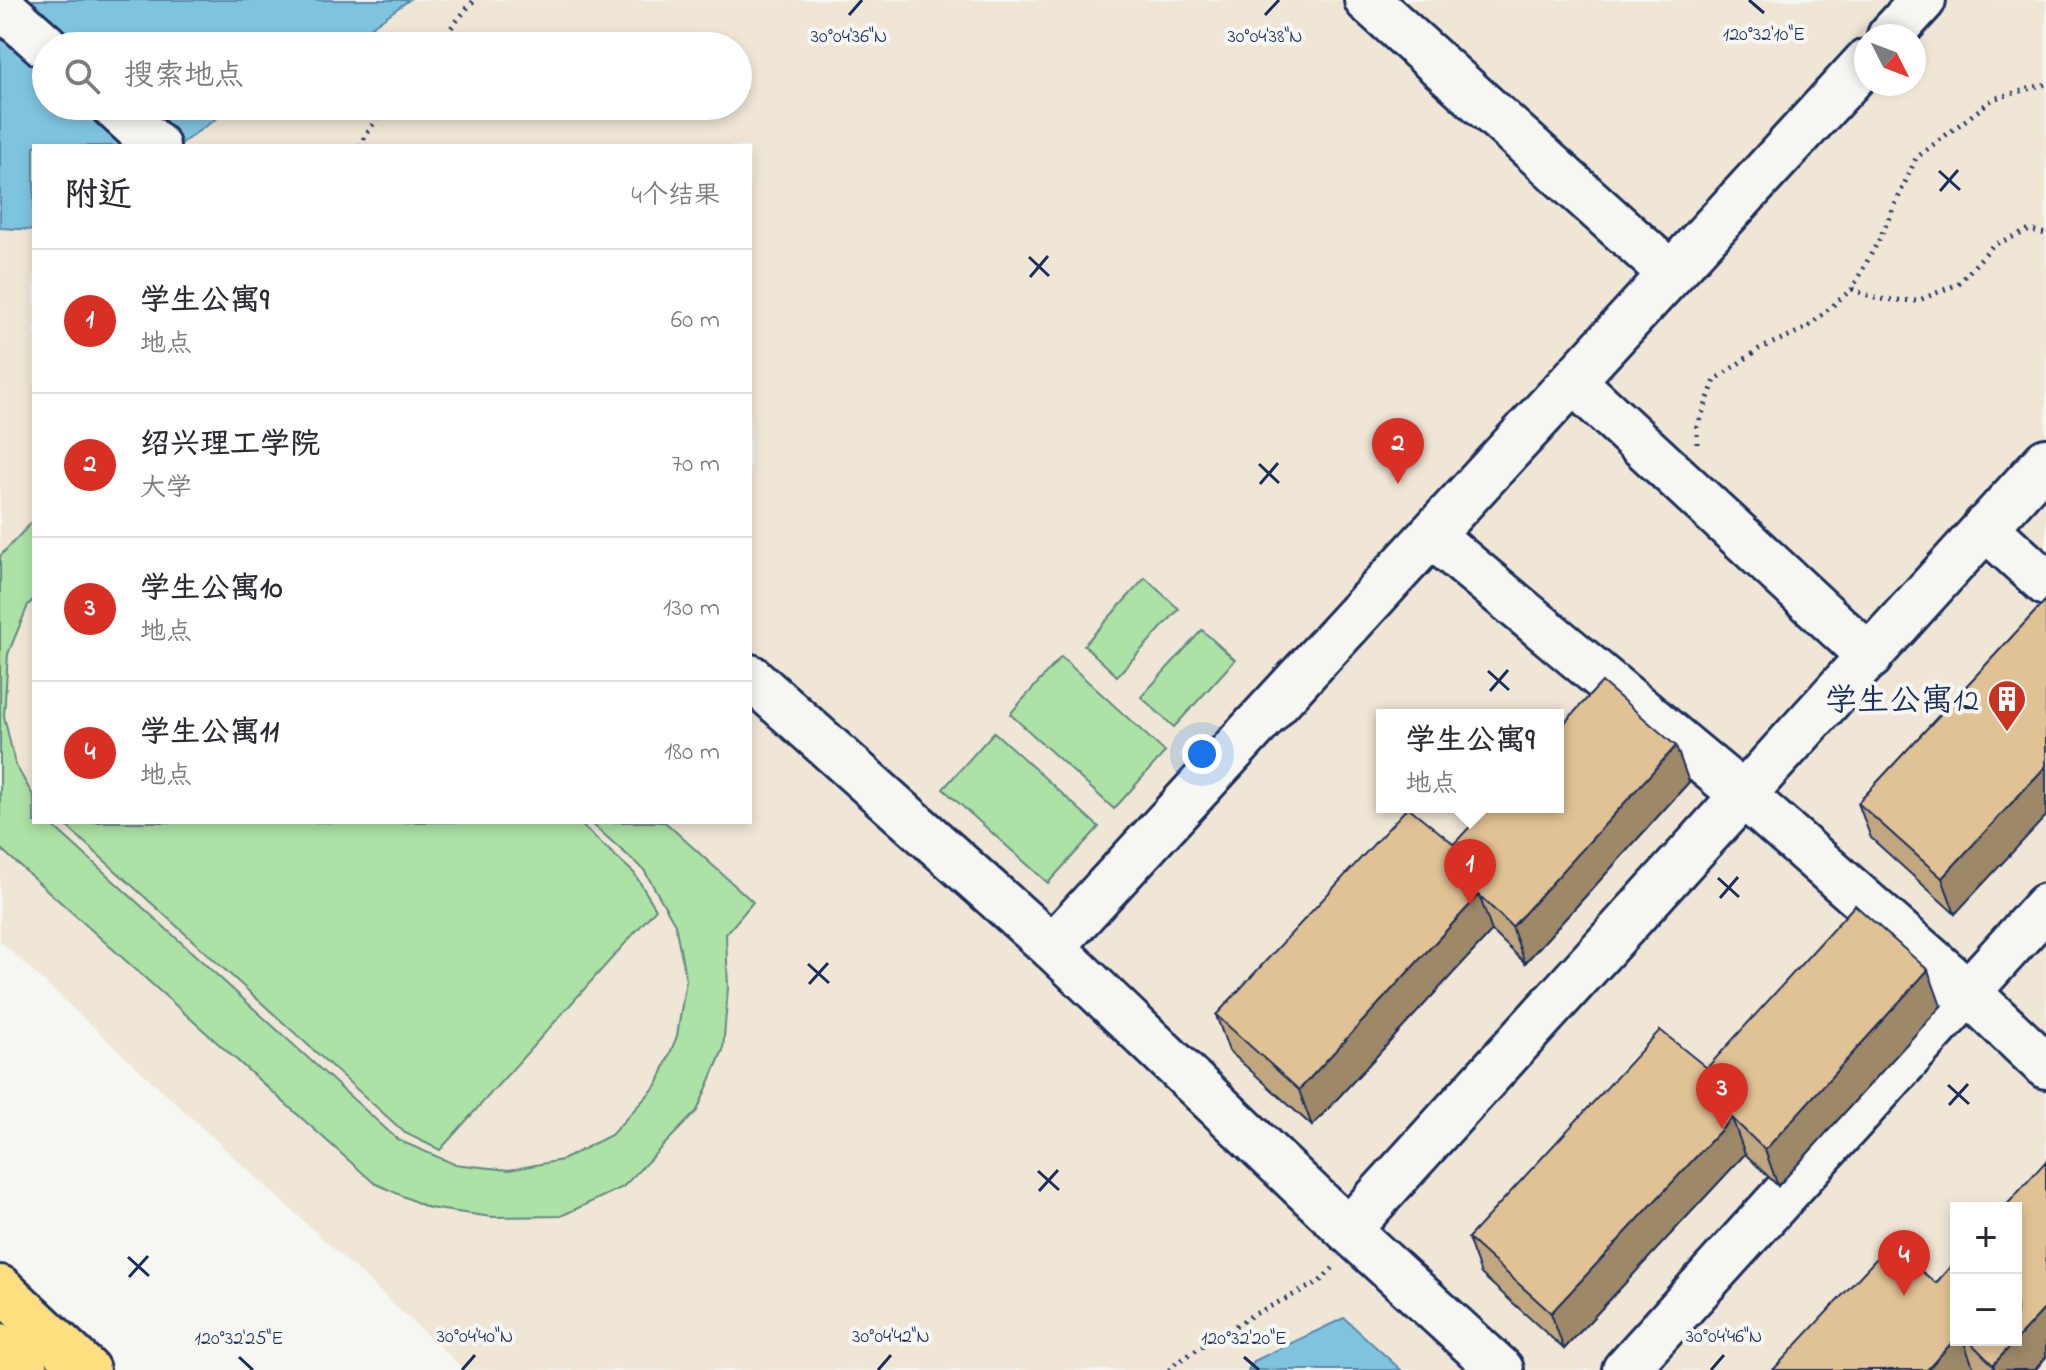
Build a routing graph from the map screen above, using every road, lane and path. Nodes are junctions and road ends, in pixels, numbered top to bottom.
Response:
1 (474, 0) edge
2 (1367, 0) edge
3 (1923, 0) edge
4 (0, 5) edge
5 (1901, 24) edge
6 (448, 32) edge
7 (32, 34) edge
8 (1854, 75) edge
9 (2046, 84) edge
10 (128, 120) edge
11 (376, 120) edge
12 (155, 144) edge
13 (360, 144) edge
14 (2046, 234) edge
15 (1671, 274) junction
16 (1852, 289) junction
17 (1573, 381) junction
18 (2046, 461) edge
19 (1691, 491) junction
20 (1985, 527) junction
21 (1431, 535) junction
22 (2046, 583) edge
23 (1870, 657) junction
24 (752, 679) edge
25 (1743, 795) junction
26 (2046, 906) edge
27 (1052, 947) junction
28 (1968, 992) junction
29 (2046, 1066) edge
30 (1354, 1236) junction
31 (0, 1288) edge
32 (0, 1346) edge
33 (26, 1370) edge
34 (87, 1370) edge
35 (1169, 1370) edge
36 (1501, 1370) edge
37 (1625, 1370) edge

1 - 6 path
2 - 15 lane
3 - 5 lane
4 - 7 lane
8 - 15 lane
9 - 16 path
10 - 12 lane
11 - 13 path
14 - 16 path
15 - 17 lane
16 - 19 path
17 - 19 lane
17 - 21 lane
18 - 20 lane
19 - 23 lane
20 - 22 lane
20 - 23 lane
21 - 25 lane
21 - 27 lane
23 - 25 lane
24 - 27 lane
25 - 28 lane
25 - 30 lane
26 - 28 lane
27 - 30 lane
28 - 29 lane
28 - 37 lane
30 - 35 path
30 - 36 lane
31 - 34 main road
32 - 33 main road

